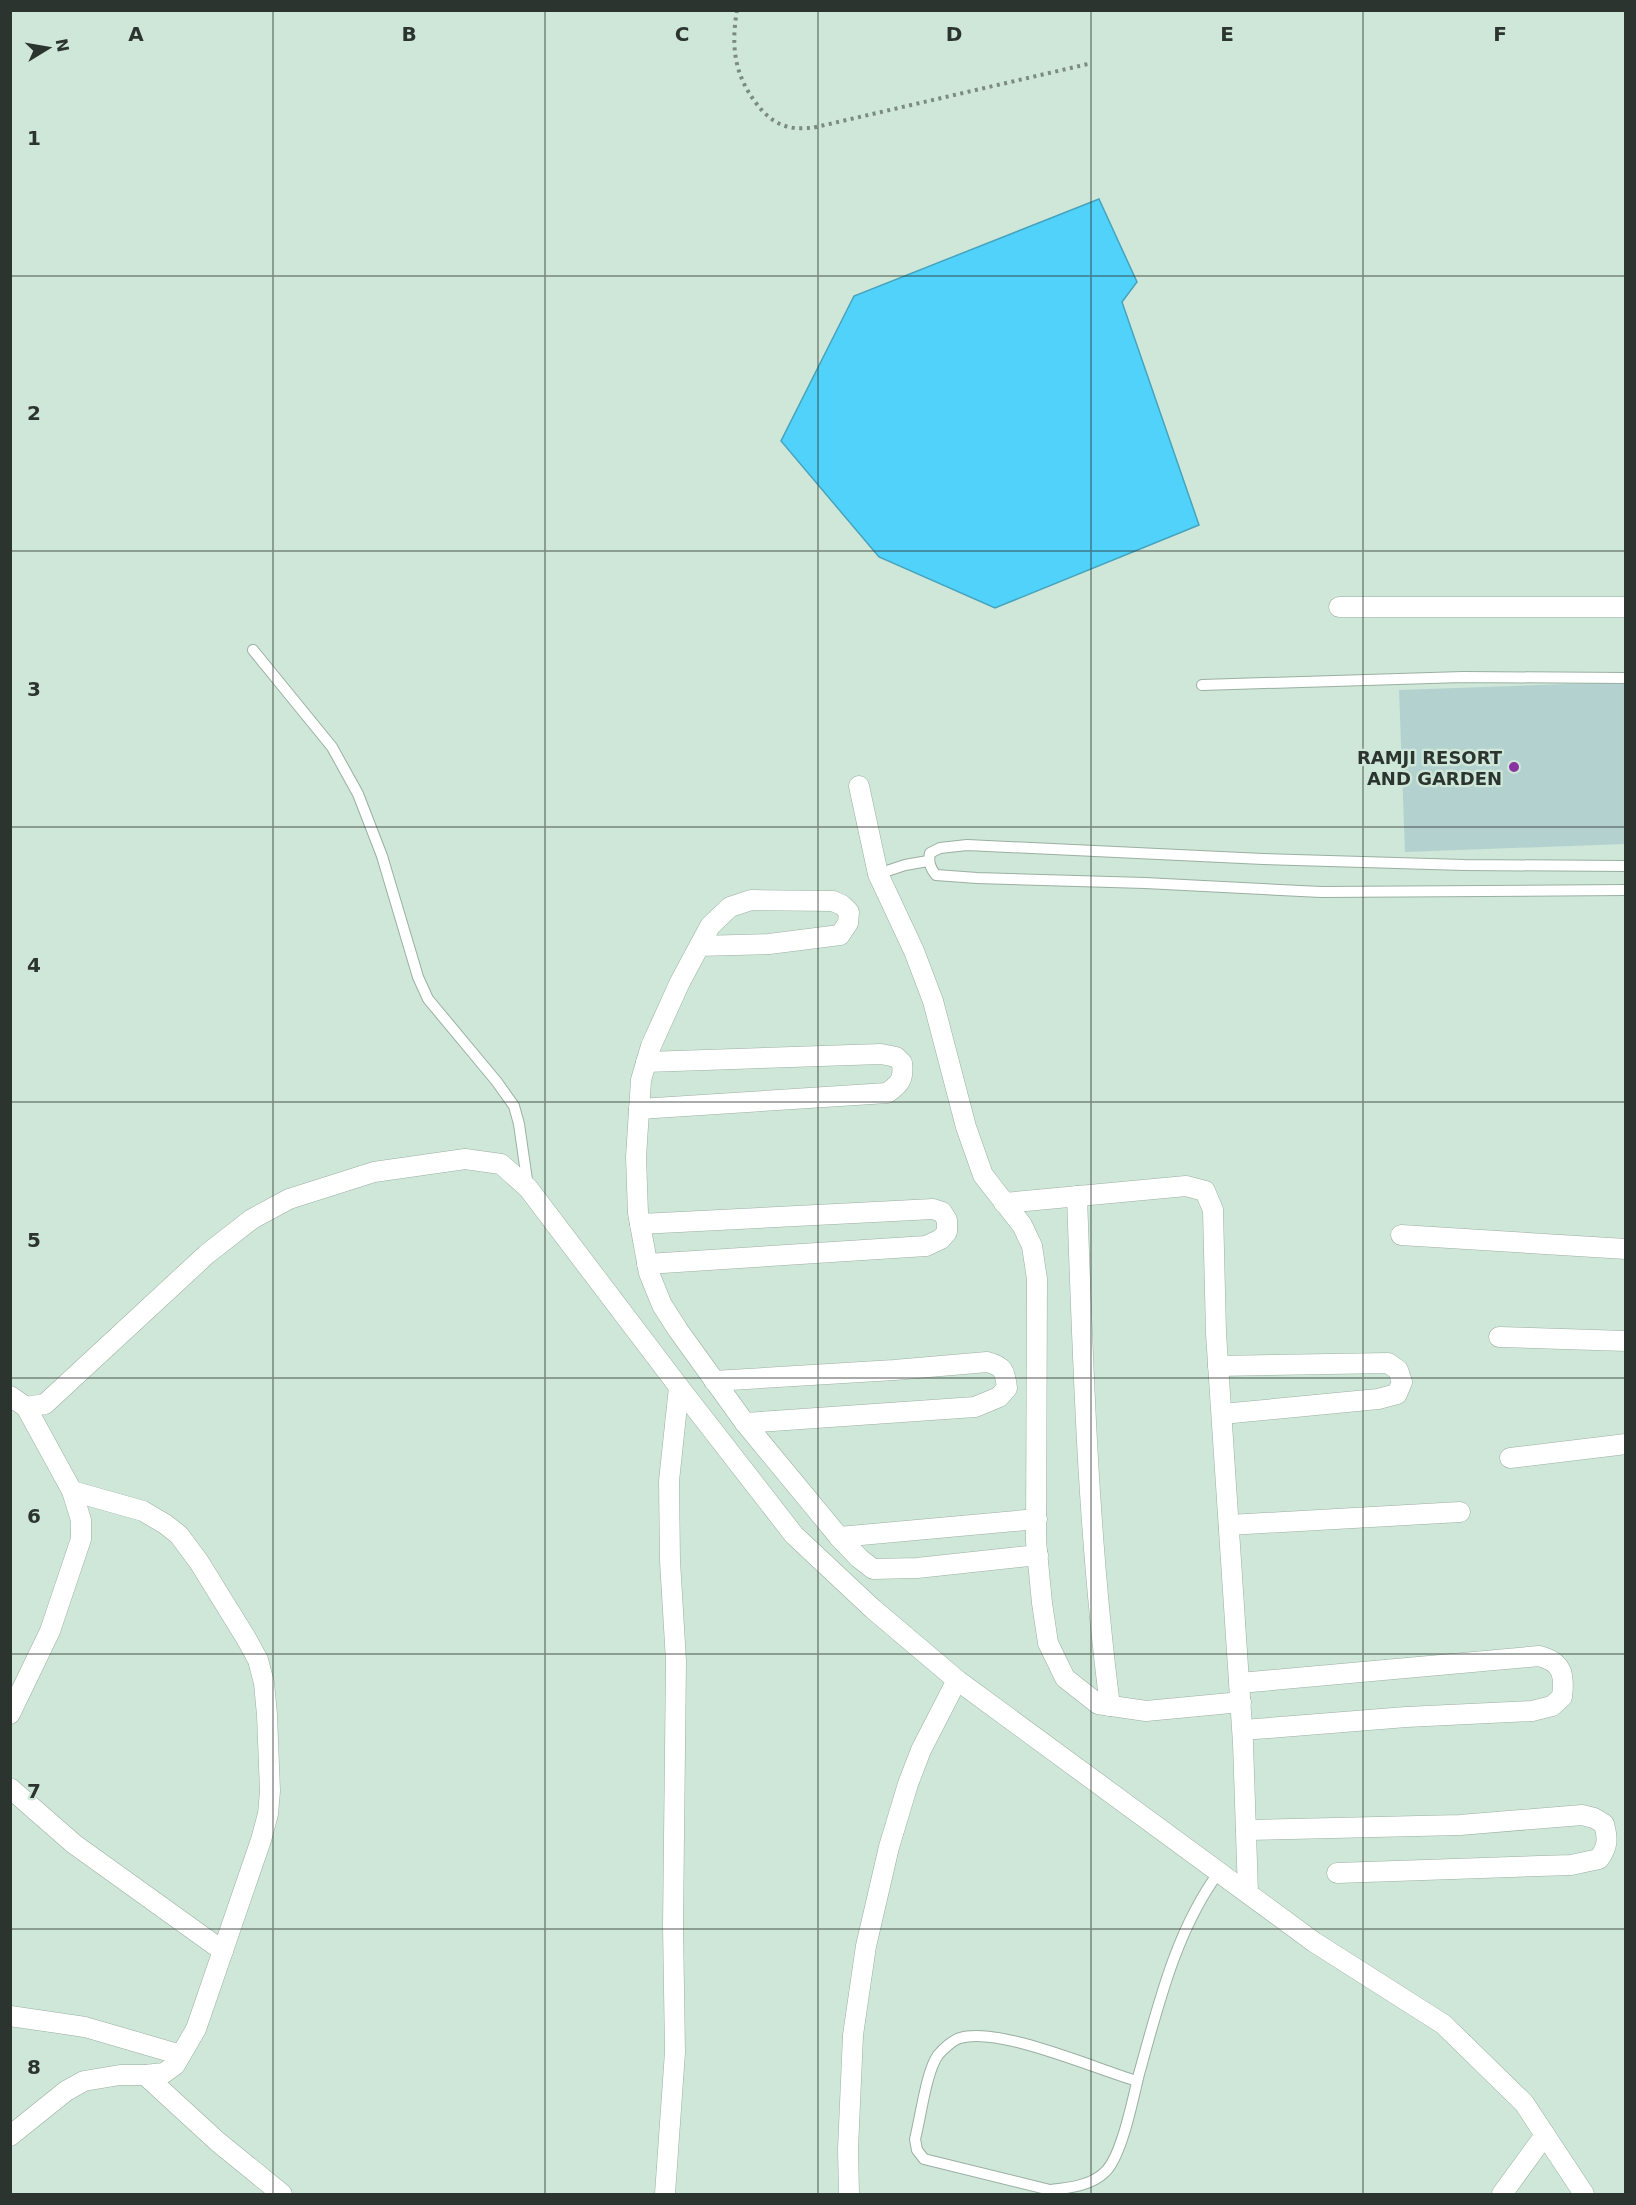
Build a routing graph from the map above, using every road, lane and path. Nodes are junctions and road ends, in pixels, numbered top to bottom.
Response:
1 (737, 10) edge
2 (1089, 64) dead end
3 (1339, 607) dead end
4 (1626, 607) edge
5 (253, 650) dead end
6 (1626, 678) edge
7 (1202, 685) dead end
8 (859, 786) dead end
9 (928, 861) junction
10 (1626, 866) edge
11 (878, 874) junction
12 (1626, 890) edge
13 (699, 946) junction
14 (646, 1062) junction
15 (639, 1109) junction
16 (528, 1188) junction
17 (1077, 1196) junction
18 (1004, 1203) junction
19 (640, 1224) junction
20 (1401, 1235) dead end
21 (1626, 1249) edge
22 (647, 1264) junction
23 (1499, 1337) dead end
24 (1626, 1341) edge
25 (1218, 1366) junction
26 (714, 1381) junction
27 (679, 1387) junction
28 (18, 1402) edge
29 (1222, 1414) junction
30 (745, 1423) junction
31 (1626, 1444) edge
32 (1510, 1458) dead end
33 (72, 1491) junction
34 (1460, 1512) dead end
35 (1037, 1519) junction
36 (1229, 1525) junction
37 (839, 1537) junction
38 (1038, 1555) junction
39 (957, 1680) junction
40 (1240, 1683) junction
41 (1241, 1702) junction
42 (1110, 1706) junction
43 (10, 1714) edge
44 (1243, 1730) junction
45 (10, 1788) edge
46 (1246, 1830) junction
47 (1219, 1872) junction
48 (1337, 1873) dead end
49 (1248, 1893) junction
50 (223, 1951) junction
51 (10, 2016) edge
52 (181, 2055) junction
53 (145, 2075) junction
54 (1137, 2081) junction
55 (1545, 2135) junction
56 (10, 2136) edge
57 (282, 2194) edge
58 (665, 2194) edge
59 (849, 2194) edge
60 (1502, 2194) edge
61 (1584, 2194) edge

1 - 2 path
3 - 4 street
5 - 16 lane
6 - 7 lane
8 - 11 street
9 - 10 lane
9 - 11 lane
9 - 12 lane
11 - 18 street
13 - 13 street
13 - 14 street
14 - 15 street
14 - 15 street
15 - 19 street
16 - 27 street
16 - 28 street
17 - 18 street
17 - 25 street
17 - 42 street
18 - 35 street
19 - 22 street
19 - 22 street
20 - 21 street
22 - 26 street
23 - 24 street
25 - 29 street
25 - 29 street
26 - 30 street
26 - 30 street
27 - 39 street
27 - 58 street
28 - 33 street
29 - 36 street
30 - 37 street
31 - 32 street
33 - 43 street
33 - 50 street
34 - 36 street
35 - 37 street
35 - 38 street
36 - 40 street
37 - 38 street
38 - 42 street
39 - 47 street
39 - 59 street
40 - 41 street
40 - 44 street
41 - 42 street
41 - 44 street
44 - 46 street
45 - 50 street
46 - 48 street
46 - 49 street
47 - 49 street
47 - 54 lane
49 - 55 street
50 - 52 street
51 - 52 street
52 - 53 street
53 - 56 street
53 - 57 street
54 - 54 lane
55 - 60 street
55 - 61 street

